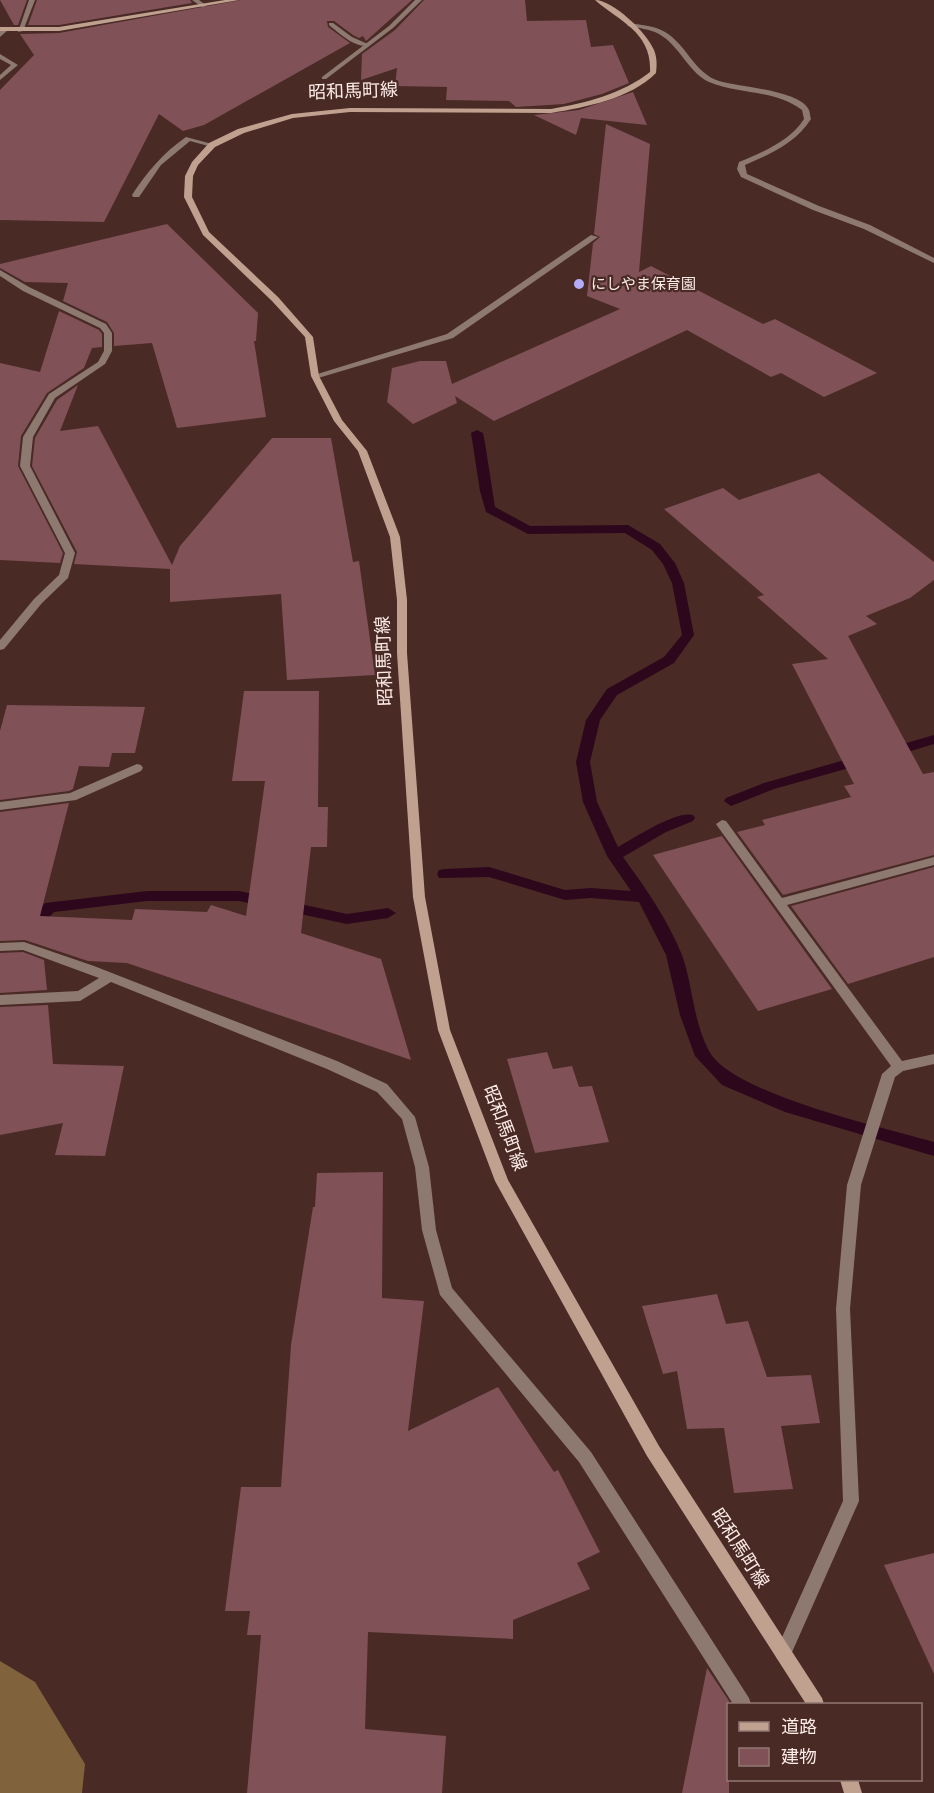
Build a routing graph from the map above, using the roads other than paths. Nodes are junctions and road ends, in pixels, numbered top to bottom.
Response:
1 (32, 0) edge
2 (195, 0) edge
3 (236, 0) edge
4 (419, 0) edge
5 (598, 0) edge
6 (222, 1) edge
7 (204, 6) junction
8 (331, 24) dead end
9 (630, 25) junction
10 (2, 31) edge
11 (20, 31) junction
12 (367, 45) junction
13 (0, 56) edge
14 (0, 78) edge
15 (324, 78) dead end
16 (212, 145) junction
17 (136, 195) dead end
18 (594, 237) dead end
19 (934, 261) edge
20 (0, 272) edge
21 (315, 376) junction
22 (0, 647) edge
23 (137, 768) dead end
24 (0, 806) edge
25 (722, 825) dead end
26 (934, 861) edge
27 (779, 903) junction
28 (0, 947) edge
29 (110, 977) junction
30 (0, 1000) edge
31 (934, 1059) edge
32 (899, 1067) junction
33 (783, 1653) junction
34 (741, 1703) edge
35 (815, 1703) edge

1 - 11 street
2 - 7 street
3 - 6 main road
4 - 12 street
5 - 9 main road, 昭和馬町線
6 - 7 main road
7 - 11 main road
8 - 12 street
9 - 16 main road, 昭和馬町線
9 - 19 street
10 - 11 main road
12 - 15 street
13 - 14 street
16 - 17 street
16 - 21 main road, 昭和馬町線
18 - 21 street
20 - 22 street
21 - 33 main road, 昭和馬町線
23 - 24 street
25 - 27 street
26 - 27 street
27 - 32 street
28 - 29 street
29 - 30 street
29 - 34 street
31 - 32 street
32 - 33 street
33 - 35 main road, 昭和馬町線

